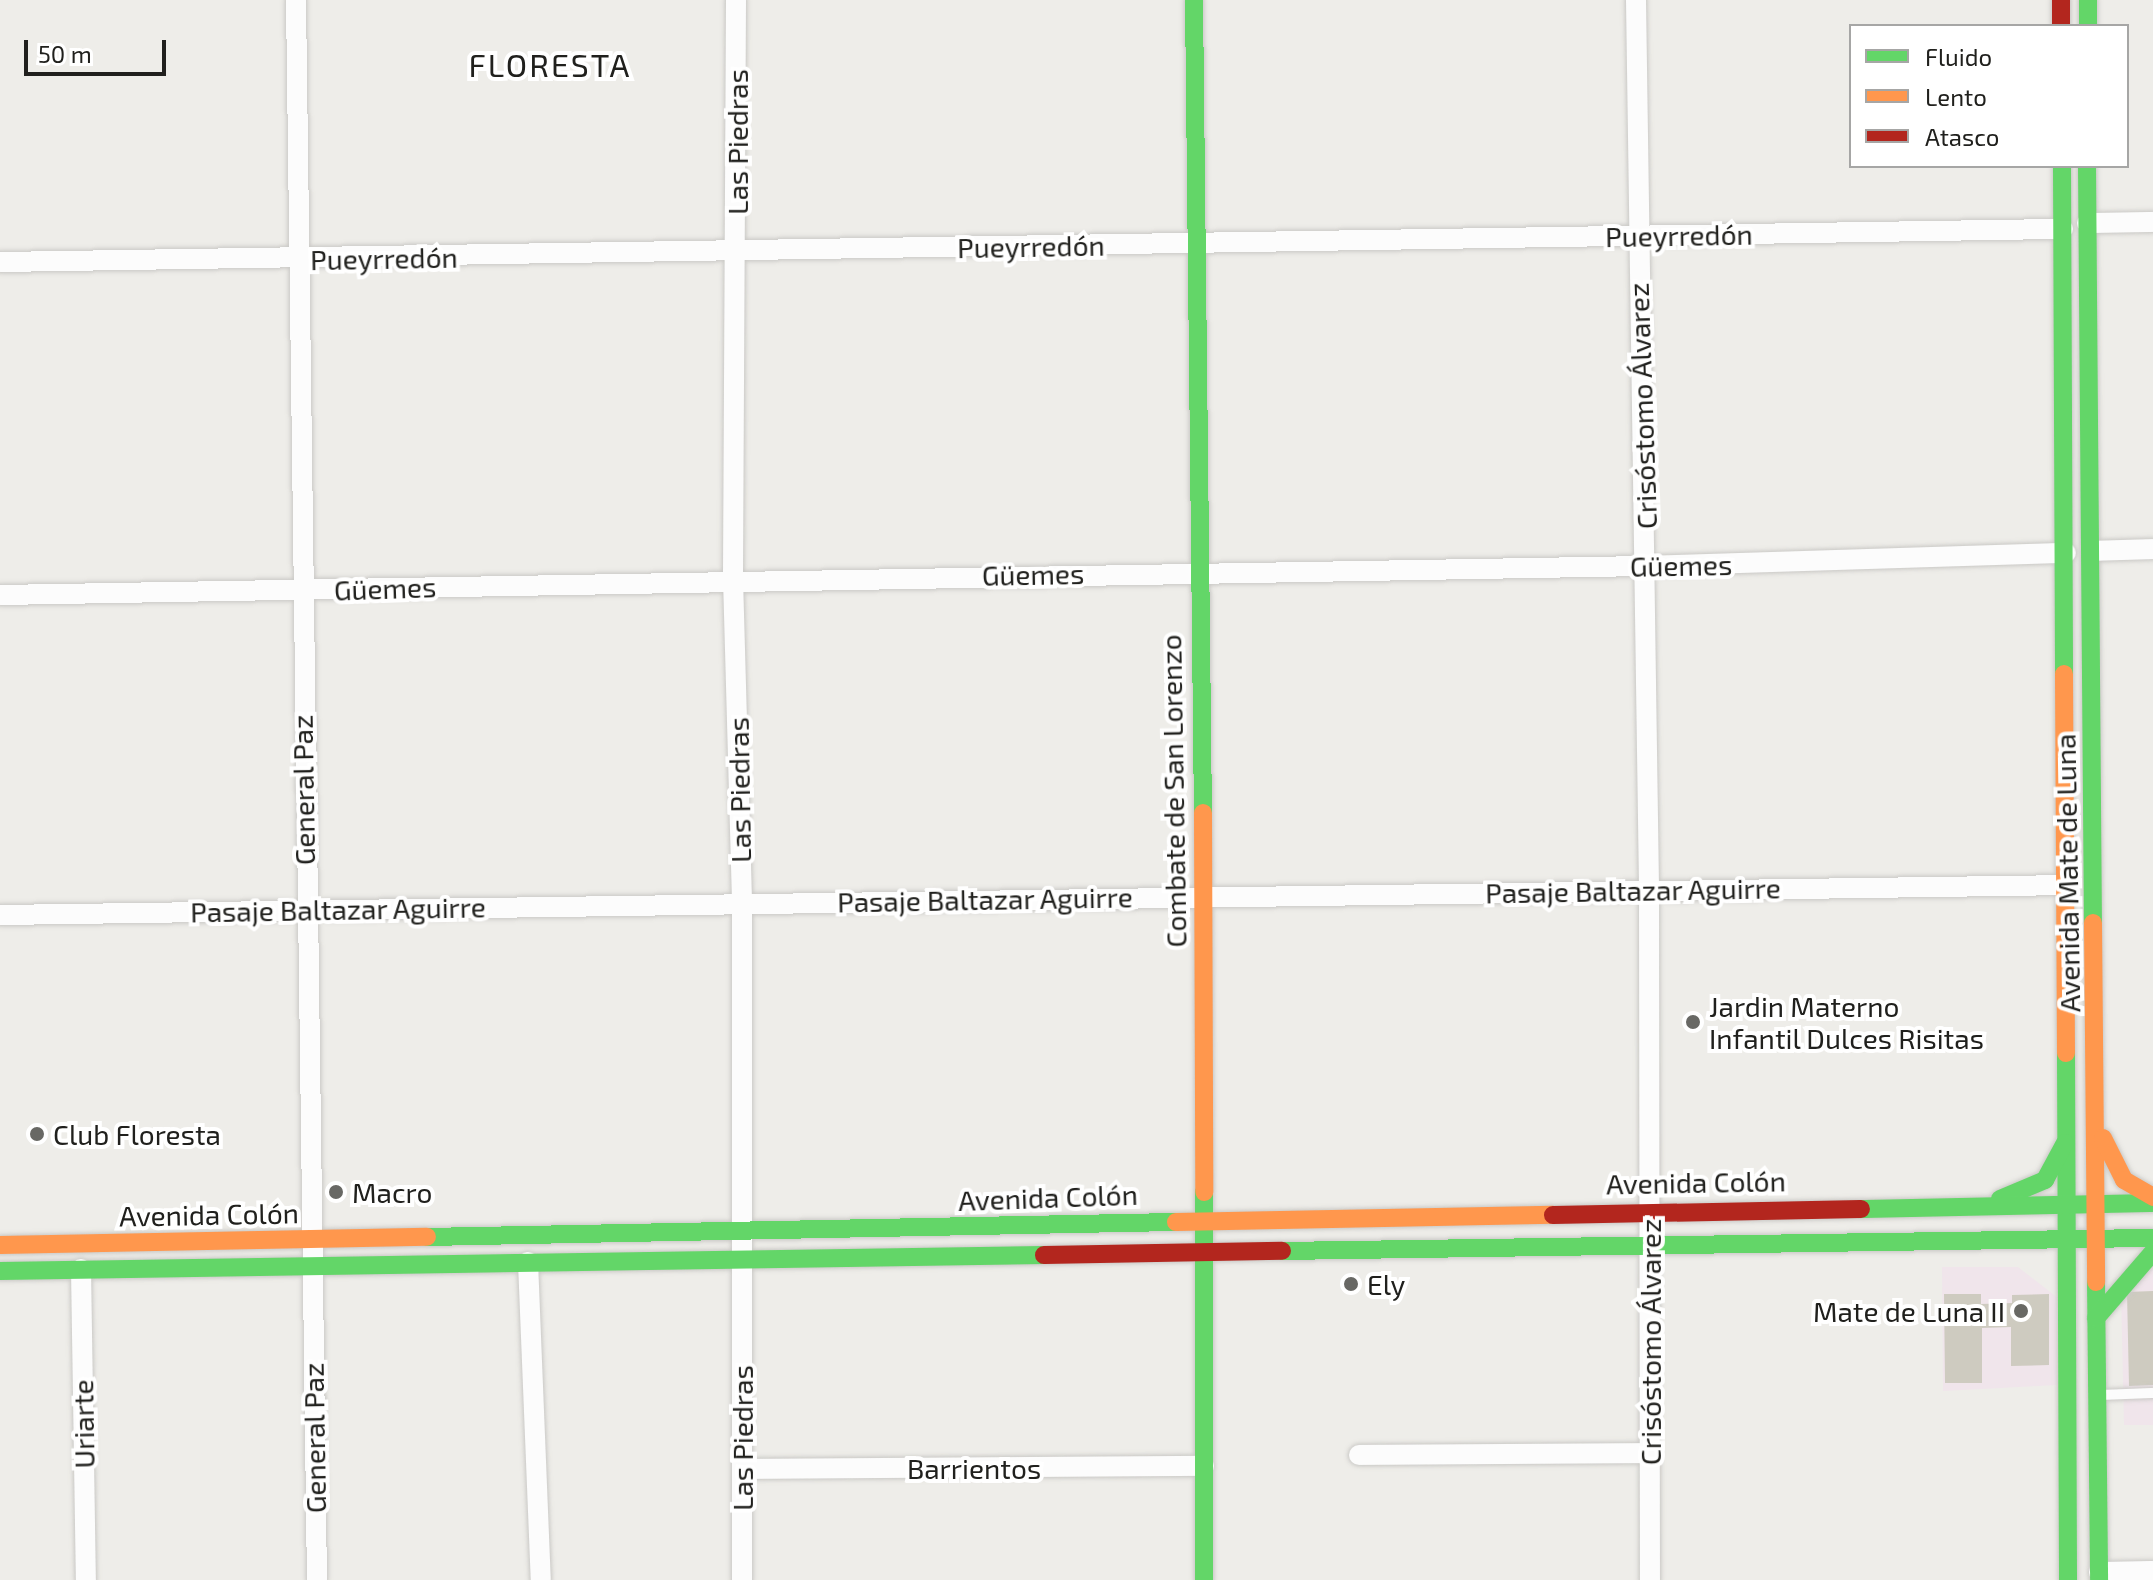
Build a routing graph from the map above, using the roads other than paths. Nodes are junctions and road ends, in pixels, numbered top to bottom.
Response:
1 (296, 0) edge
2 (736, 0) edge
3 (1194, 0) edge
4 (1636, 0) edge
5 (2061, 0) edge
6 (2088, 0) edge
7 (2061, 24) edge
8 (2088, 24) edge
9 (2062, 168) edge
10 (2087, 168) edge
11 (2153, 222) edge
12 (2087, 223) junction
13 (2063, 229) junction
14 (1637, 236) junction
15 (1195, 242) junction
16 (737, 254) junction
17 (298, 259) junction
18 (0, 262) edge
19 (2153, 549) edge
20 (2091, 551) junction
21 (2066, 553) junction
22 (1646, 566) junction
23 (1197, 571) junction
24 (733, 578) junction
25 (300, 590) junction
26 (0, 595) edge
27 (2067, 885) junction
28 (1649, 889) junction
29 (1204, 895) junction
30 (742, 904) junction
31 (305, 908) junction
32 (0, 915) edge
33 (2097, 1120) junction
34 (2069, 1133) junction
35 (2153, 1200) edge
36 (1972, 1205) junction
37 (2068, 1205) junction
38 (2098, 1205) junction
39 (1651, 1211) junction
40 (1205, 1221) junction
41 (740, 1233) junction
42 (2153, 1238) edge
43 (1992, 1239) junction
44 (311, 1240) junction
45 (2098, 1240) junction
46 (2067, 1241) junction
47 (0, 1245) edge
48 (1651, 1245) junction
49 (1205, 1251) junction
50 (2153, 1252) edge
51 (740, 1260) junction
52 (528, 1262) junction
53 (311, 1264) junction
54 (81, 1269) junction
55 (0, 1271) edge
56 (2066, 1317) junction
57 (2096, 1318) junction
58 (2153, 1393) edge
59 (2097, 1396) junction
60 (1650, 1453) junction
61 (1359, 1455) dead end
62 (1204, 1466) junction
63 (744, 1469) junction
64 (2153, 1571) edge
65 (2099, 1576) edge
66 (86, 1580) edge
67 (317, 1580) edge
68 (541, 1580) edge
69 (742, 1580) edge
70 (1204, 1580) edge
71 (1650, 1580) edge
72 (2068, 1580) edge

1 - 17 street, General Paz
2 - 16 street, Las Piedras
3 - 15 main road, Combate de San Lorenzo
4 - 14 street, Crisóstomo Álvarez
5 - 7 main road
6 - 8 main road
9 - 13 main road, Avenida Mate de Luna
10 - 12 main road, Avenida Mate de Luna
11 - 12 street
12 - 20 main road, Avenida Mate de Luna
13 - 14 street, Pueyrredón
13 - 21 main road, Avenida Mate de Luna
14 - 15 street, Pueyrredón
14 - 22 street, Crisóstomo Álvarez
15 - 16 street, Pueyrredón
15 - 23 main road, Combate de San Lorenzo
16 - 17 street, Pueyrredón
16 - 24 street, Las Piedras
17 - 18 street, Pueyrredón
17 - 25 street, General Paz
19 - 20 street
20 - 33 main road, Avenida Mate de Luna
21 - 22 street, Güemes
21 - 27 main road, Avenida Mate de Luna
22 - 23 street, Güemes
22 - 28 street, Crisóstomo Álvarez
23 - 24 street, Güemes
23 - 29 main road, Combate de San Lorenzo
24 - 25 street, Güemes
24 - 30 street, Las Piedras
25 - 26 street, Güemes
25 - 31 street, General Paz
27 - 28 street, Pasaje Baltazar Aguirre
27 - 34 main road, Avenida Mate de Luna
28 - 29 street, Pasaje Baltazar Aguirre
28 - 39 street, Crisóstomo Álvarez
29 - 30 street, Pasaje Baltazar Aguirre
29 - 40 main road, Combate de San Lorenzo
30 - 31 street, Pasaje Baltazar Aguirre
30 - 41 street, Las Piedras
31 - 32 street, Pasaje Baltazar Aguirre
31 - 44 street, General Paz
33 - 35 main road
33 - 38 main road, Avenida Mate de Luna
34 - 36 main road
34 - 37 main road, Avenida Mate de Luna
35 - 38 main road, Avenida Colón
36 - 37 main road, Avenida Colón
36 - 39 main road, Avenida Colón
37 - 38 main road, Avenida Colón
37 - 46 main road, Avenida Mate de Luna
38 - 45 main road, Avenida Mate de Luna
39 - 40 main road, Avenida Colón
39 - 48 street, Crisóstomo Álvarez
40 - 41 main road, Avenida Colón
40 - 49 main road, Combate de San Lorenzo
41 - 44 main road, Avenida Colón
41 - 51 street, Las Piedras
42 - 45 main road, Avenida Colón
43 - 46 main road, Avenida Colón
43 - 48 main road, Avenida Colón
43 - 56 main road
44 - 47 main road, Avenida Colón
44 - 53 street, General Paz
45 - 46 main road, Avenida Colón
45 - 57 main road, Avenida Mate de Luna
46 - 56 main road, Avenida Mate de Luna
48 - 49 main road, Avenida Colón
48 - 60 street, Crisóstomo Álvarez
49 - 51 main road, Avenida Colón
49 - 62 main road, Combate de San Lorenzo
50 - 57 main road
51 - 52 main road, Avenida Colón
51 - 63 street, Las Piedras
52 - 53 main road, Avenida Colón
52 - 68 street
53 - 54 main road, Avenida Colón
53 - 67 street, General Paz
54 - 55 main road, Avenida Colón
54 - 66 street, Uriarte
56 - 72 main road, Avenida Mate de Luna
57 - 59 main road, Avenida Mate de Luna
58 - 59 lane
59 - 65 main road, Avenida Mate de Luna
60 - 61 street
60 - 71 street, Crisóstomo Álvarez
62 - 63 street, Barrientos
62 - 70 main road, Combate de San Lorenzo
63 - 69 street, Las Piedras
64 - 65 street

